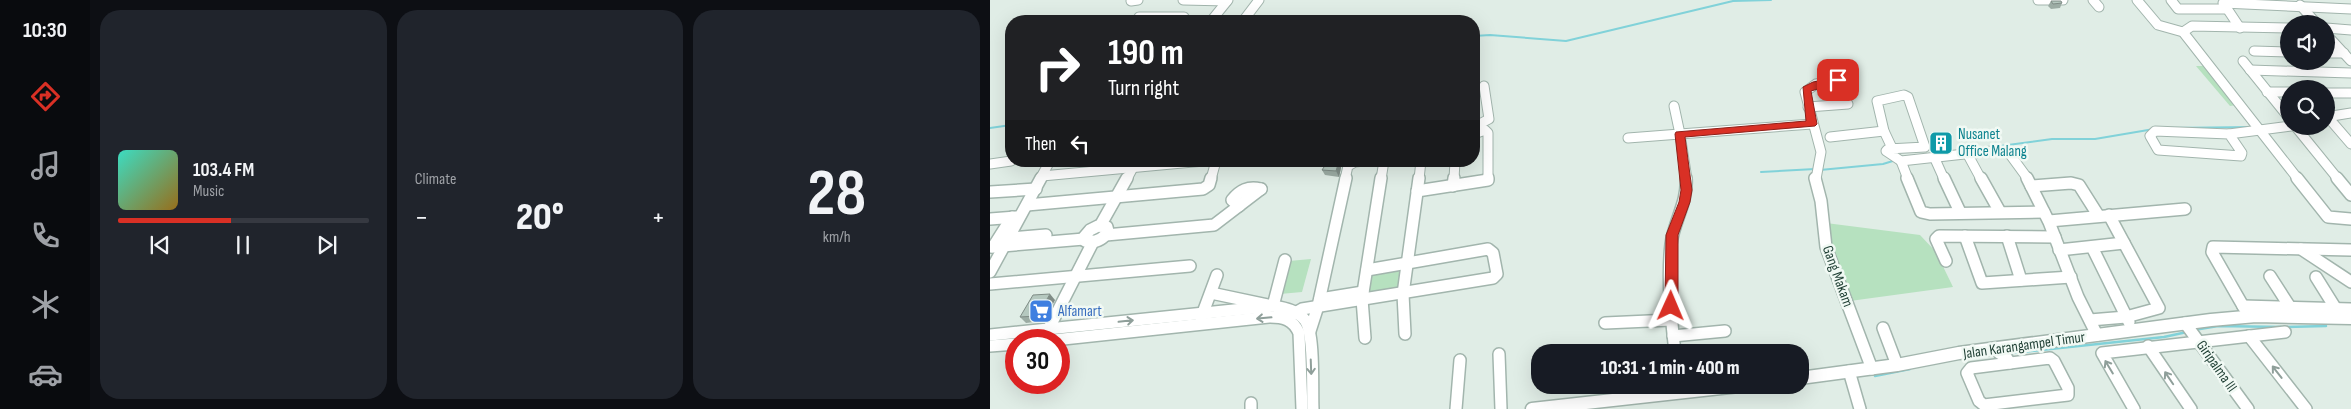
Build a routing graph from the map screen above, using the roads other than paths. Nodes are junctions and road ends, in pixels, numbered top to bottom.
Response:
1 (1183, 0) edge
2 (1198, 0) edge
3 (1259, 0) edge
4 (2038, 0) edge
5 (2063, 0) edge
6 (2093, 0) edge
7 (2137, 0) edge
8 (2170, 0) edge
9 (1227, 1) edge
10 (2299, 3) edge
11 (2223, 4) edge
12 (2099, 7) dead end
13 (2351, 9) edge
14 (1144, 10) dead end
15 (1141, 15) edge
16 (1185, 15) edge
17 (1216, 15) edge
18 (1248, 15) edge
19 (2309, 15) edge
20 (2240, 28) junction
21 (2280, 28) edge
22 (2335, 29) edge
23 (2351, 30) edge
24 (2183, 32) junction
25 (2335, 44) edge
26 (2254, 51) dead end
27 (2280, 52) edge
28 (2335, 53) edge
29 (2344, 53) junction
30 (2243, 61) dead end
31 (2351, 61) edge
32 (2250, 70) junction
33 (2351, 73) edge
34 (1851, 78) dead end
35 (1484, 86) dead end
36 (2267, 92) junction
37 (2280, 92) edge
38 (2347, 93) edge
39 (2351, 102) edge
40 (1848, 104) dead end
41 (1674, 106) dead end
42 (1808, 107) junction
43 (2280, 107) edge
44 (2351, 112) edge
45 (2335, 115) edge
46 (1480, 124) edge
47 (1812, 124) junction
48 (2335, 125) edge
49 (2280, 127) edge
50 (2260, 128) junction
51 (1884, 131) junction
52 (1480, 132) edge
53 (1680, 134) junction
54 (2229, 134) junction
55 (2302, 135) edge
56 (1830, 137) dead end
57 (1628, 138) dead end
58 (2351, 144) edge
59 (1892, 148) junction
60 (1968, 155) junction
61 (1935, 159) junction
62 (1899, 160) junction
63 (1005, 162) edge
64 (990, 164) edge
65 (1047, 167) edge
66 (1111, 167) edge
67 (1132, 167) edge
68 (1214, 167) edge
69 (1348, 167) edge
70 (1383, 167) edge
71 (1420, 167) edge
72 (1454, 167) edge
73 (1042, 176) junction
74 (1453, 186) junction
75 (2031, 186) junction
76 (1036, 189) junction
77 (1418, 190) junction
78 (990, 192) edge
79 (2351, 195) edge
80 (1116, 198) junction
81 (1027, 205) junction
82 (1240, 206) dead end
83 (2185, 209) dead end
84 (1960, 212) junction
85 (2000, 212) junction
86 (2104, 215) junction
87 (2047, 216) junction
88 (1016, 217) junction
89 (990, 218) edge
90 (2351, 219) edge
91 (1105, 231) junction
92 (1965, 236) junction
93 (2007, 236) junction
94 (2055, 237) junction
95 (1088, 238) junction
96 (1007, 242) junction
97 (2124, 243) junction
98 (992, 247) edge
99 (2092, 247) junction
100 (2300, 249) junction
101 (2059, 250) junction
102 (2350, 251) edge
103 (1285, 260) dead end
104 (1946, 261) dead end
105 (1406, 264) junction
106 (1190, 266) dead end
107 (1367, 270) junction
108 (990, 272) edge
109 (1217, 275) dead end
110 (2270, 276) dead end
111 (1075, 277) junction
112 (2071, 277) junction
113 (2316, 277) dead end
114 (2021, 280) junction
115 (2351, 282) edge
116 (990, 284) edge
117 (1211, 293) junction
118 (1403, 294) junction
119 (1362, 296) junction
120 (1319, 302) junction
121 (1273, 306) junction
122 (2290, 308) junction
123 (2336, 308) junction
124 (2351, 309) edge
125 (2246, 311) junction
126 (1203, 314) junction
127 (1291, 315) junction
128 (2126, 317) junction
129 (2351, 318) edge
130 (1671, 320) junction
131 (2090, 320) junction
132 (1605, 323) dead end
133 (1198, 326) junction
134 (1883, 328) dead end
135 (1048, 329) edge
136 (2134, 329) junction
137 (1310, 331) junction
138 (1725, 331) dead end
139 (2192, 331) junction
140 (1070, 332) edge
141 (2285, 332) dead end
142 (1405, 334) dead end
143 (990, 335) edge
144 (1005, 335) edge
145 (2097, 335) junction
146 (1673, 336) junction
147 (2249, 336) junction
148 (1070, 338) edge
149 (1365, 338) dead end
150 (1674, 344) edge
151 (1005, 345) edge
152 (990, 346) edge
153 (2148, 346) junction
154 (1499, 354) dead end
155 (2001, 357) junction
156 (1460, 360) dead end
157 (1897, 365) junction
158 (1872, 369) junction
159 (1849, 371) junction
160 (1809, 377) edge
161 (1660, 394) edge
162 (1609, 405) edge
163 (1302, 409) edge
164 (1313, 409) edge
165 (1456, 409) edge
166 (1501, 409) edge
167 (1532, 409) edge
168 (1860, 409) edge
169 (2134, 409) edge
170 (2191, 409) edge
171 (2248, 409) edge
172 (2306, 409) edge

1 - 2 street
2 - 9 street
2 - 16 street
3 - 18 street
4 - 5 street
6 - 12 street
7 - 24 street
8 - 11 street
9 - 17 street
10 - 11 street
10 - 13 street
10 - 19 street
11 - 20 street
14 - 15 street
20 - 21 street
20 - 24 street
22 - 23 street
24 - 50 street
25 - 29 street
26 - 27 street
28 - 29 street
29 - 31 street
30 - 32 street
32 - 33 street
32 - 36 street
34 - 42 street
35 - 46 street
36 - 37 street
36 - 43 street
38 - 39 street
40 - 42 street
41 - 53 street
42 - 47 street, Gang Makam
44 - 45 street
47 - 53 street
47 - 158 street, Gang Makam
48 - 58 street
49 - 50 street
50 - 54 street
50 - 90 street
51 - 56 street
51 - 59 street
51 - 59 street
52 - 74 street
53 - 57 street
53 - 130 street
54 - 54 street
55 - 79 street
59 - 62 street
60 - 61 street
60 - 75 street
60 - 85 street
61 - 62 street
61 - 84 street
62 - 84 street
63 - 64 street
65 - 73 street
66 - 73 street
67 - 80 street
68 - 80 street
69 - 120 street
70 - 107 street
71 - 77 street
72 - 74 street
73 - 76 street
74 - 77 street
75 - 86 street
75 - 87 street
76 - 78 street
76 - 81 street
77 - 105 street
80 - 81 street
80 - 91 street
81 - 88 street
82 - 91 street
83 - 86 street
84 - 85 street
85 - 87 street
86 - 87 street
86 - 97 street
87 - 94 street
88 - 89 street
88 - 96 street
88 - 98 street
91 - 95 street
92 - 93 street
92 - 104 street
92 - 114 street
93 - 94 street
93 - 114 street
94 - 101 street
95 - 96 street
95 - 111 street
96 - 98 street
96 - 108 street
97 - 99 street
97 - 128 street
99 - 101 street
99 - 128 street
100 - 102 street
100 - 115 street
100 - 125 street
101 - 112 street
103 - 121 street
105 - 107 street
105 - 118 street
105 - 118 street
106 - 111 street
107 - 119 street
109 - 117 street
110 - 122 street
111 - 116 street
111 - 135 street
112 - 114 street
112 - 131 street
113 - 123 street
117 - 121 street
117 - 126 street
118 - 119 street
118 - 142 street
119 - 120 street
119 - 149 street
120 - 127 street
120 - 137 street
121 - 126 street
121 - 127 street
122 - 123 street, Jalan Karangampel Timur
122 - 125 street, Jalan Karangampel Timur
123 - 124 street, Jalan Karangampel Timur
125 - 129 street, Jalan Karangampel Timur
125 - 139 street, Jalan Karangampel Timur
126 - 133 street
140 -> 126 street
127 -> 133 street
127 - 137 street
127 - 163 street
128 - 131 street
128 - 136 street
130 - 132 street
130 - 146 street
131 - 145 street
133 - 148 street
134 - 157 street
136 - 139 street, Jalan Karangampel Timur
136 - 145 street, Jalan Karangampel Timur
137 -> 164 street
138 - 146 street
139 - 147 street
139 - 153 street
139 - 171 street, Giripalma III
141 - 147 street
143 - 144 street
145 - 155 street, Jalan Karangampel Timur
146 - 150 street
172 -> 147 street
151 - 152 street
169 -> 153 street
170 -> 153 street
154 - 166 street
155 - 155 street
155 - 157 street, Jalan Karangampel Timur
156 - 165 street
157 - 158 street, Jalan Karangampel Timur
158 - 159 street, Jalan Karangampel Timur
159 - 160 street, Jalan Karangampel Timur
159 - 168 street
161 - 162 street
162 - 167 street

